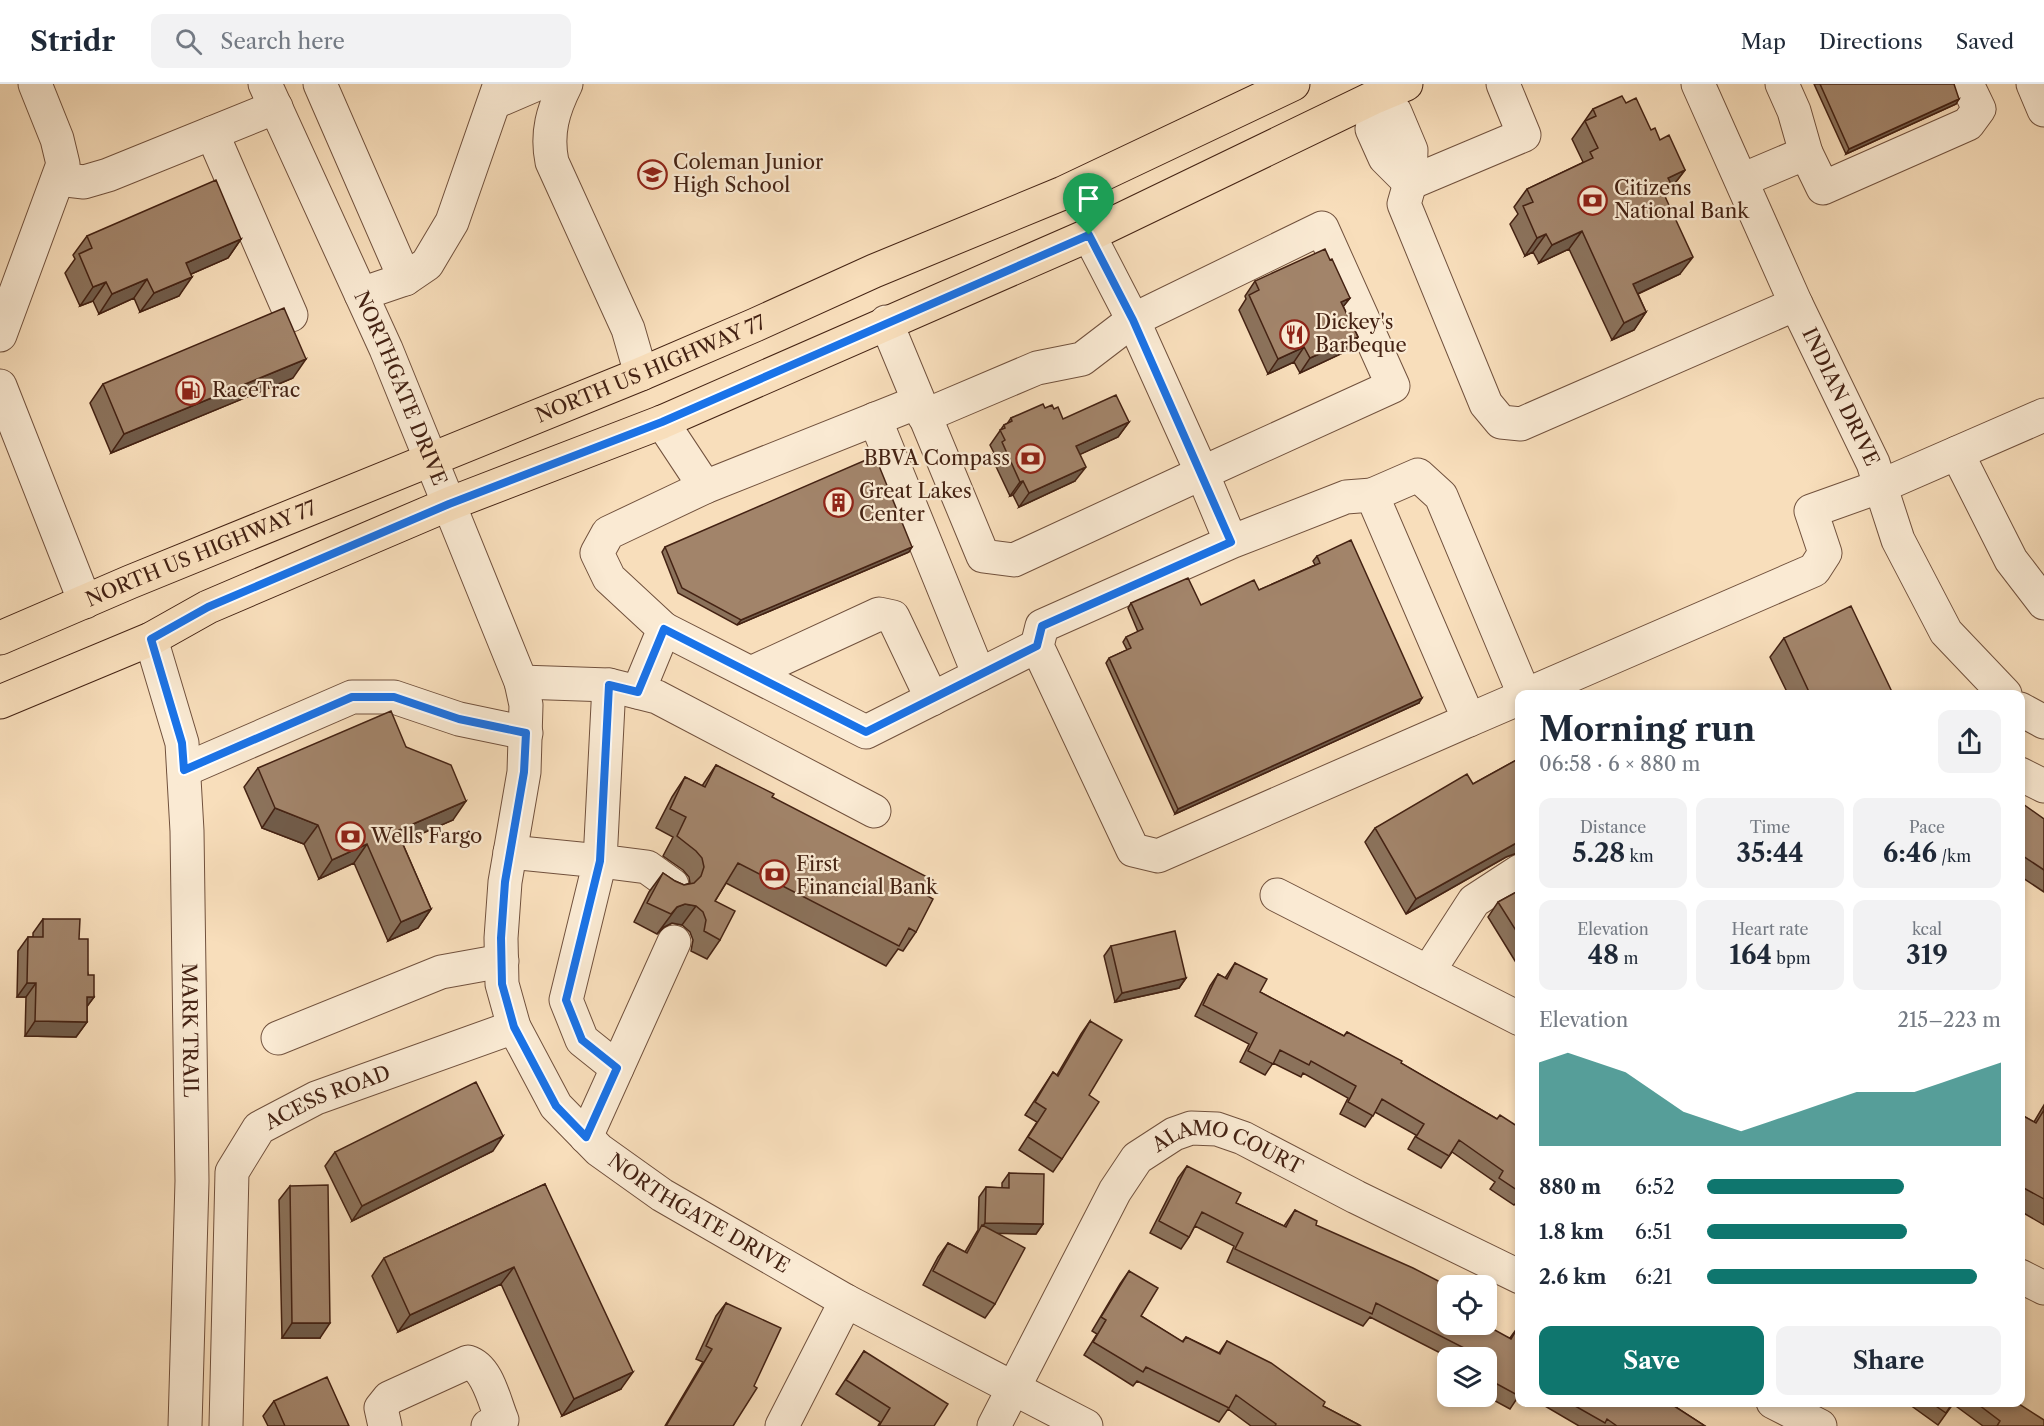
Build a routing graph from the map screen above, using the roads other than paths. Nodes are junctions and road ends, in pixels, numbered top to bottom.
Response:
1 (35, 84) edge
2 (320, 84) edge
3 (537, 84) edge
4 (566, 84) edge
5 (1293, 84) edge
6 (1406, 84) edge
7 (1503, 84) edge
8 (1698, 84) edge
9 (1782, 84) edge
10 (1968, 84) edge
11 (2033, 84) edge
12 (497, 93) edge
13 (270, 96) edge
14 (1376, 101) junction
15 (2044, 110) edge
16 (212, 133) junction
17 (1806, 153) junction
18 (58, 179) junction
19 (1742, 180) junction
20 (1410, 183) junction
21 (1089, 235) junction
22 (405, 279) junction
23 (361, 294) junction
24 (1796, 304) junction
25 (291, 315) dead end
26 (1133, 320) junction
27 (886, 322) junction
28 (0, 335) edge
29 (641, 374) junction
30 (0, 386) edge
31 (921, 409) junction
32 (2044, 415) edge
33 (875, 419) junction
34 (662, 422) junction
35 (1957, 453) junction
36 (432, 459) junction
37 (1202, 473) junction
38 (1881, 486) junction
39 (705, 487) junction
40 (1372, 495) junction
41 (449, 504) junction
42 (1231, 542) junction
43 (85, 602) junction
44 (2044, 603) edge
45 (664, 629) junction
46 (0, 638) edge
47 (151, 639) junction
48 (1037, 646) junction
49 (751, 673) junction
50 (979, 675) junction
51 (521, 682) junction
52 (624, 688) junction
53 (1524, 690) edge
54 (1535, 690) edge
55 (2001, 690) edge
56 (932, 699) junction
57 (1515, 700) edge
58 (0, 702) edge
59 (2025, 712) edge
60 (1469, 720) junction
61 (2044, 722) edge
62 (526, 733) junction
63 (184, 770) junction
64 (2025, 776) edge
65 (2044, 786) edge
66 (874, 811) dead end
67 (510, 852) junction
68 (600, 861) junction
69 (1515, 874) edge
70 (672, 885) edge
71 (1277, 896) dead end
72 (674, 942) dead end
73 (502, 961) junction
74 (1428, 972) junction
75 (1515, 1016) edge
76 (514, 1027) junction
77 (279, 1038) dead end
78 (617, 1068) junction
79 (586, 1137) junction
80 (1515, 1275) edge
81 (2025, 1278) edge
82 (2044, 1288) edge
83 (846, 1301) junction
84 (1014, 1387) junction
85 (1783, 1407) edge
86 (185, 1426) edge
87 (226, 1426) edge
88 (385, 1426) edge
89 (488, 1426) edge
90 (782, 1426) edge
91 (994, 1426) edge
92 (1086, 1426) edge
93 (1820, 1426) edge

1 - 18 street
2 - 22 street
3 - 12 street
4 - 29 street
5 - 29 main road, NORTH US HIGHWAY 77
6 - 14 main road
7 - 20 street
8 - 19 street, INDIAN DRIVE
9 - 17 street
10 - 17 street
11 - 15 street
12 - 22 street
13 - 16 street
13 - 23 street, NORTHGATE DRIVE
14 - 20 street
14 - 21 main road
16 - 18 street
16 - 25 street
17 - 19 street
18 - 28 street
19 - 24 street, INDIAN DRIVE
20 - 24 street
21 - 26 street
21 - 27 main road
22 - 23 street
23 - 36 street, NORTHGATE DRIVE
24 - 38 street, INDIAN DRIVE
26 - 31 street
26 - 37 street
26 - 37 street
27 - 31 street
27 - 34 main road
29 - 36 main road, NORTH US HIGHWAY 77
30 - 43 street
31 - 33 street
31 - 37 street
32 - 35 street
33 - 39 street
33 - 50 street
34 - 39 street
34 - 41 main road
35 - 38 street
35 - 44 street
36 - 41 street, NORTHGATE DRIVE
36 - 43 main road, NORTH US HIGHWAY 77
37 - 42 street
38 - 54 street
38 - 55 street, INDIAN DRIVE
39 - 45 street
40 - 42 street
40 - 53 street
40 - 60 street
41 - 47 main road
41 - 51 street, NORTHGATE DRIVE
42 - 48 street
43 - 46 main road, NORTH US HIGHWAY 77
45 - 49 street
45 - 52 street
47 - 58 main road
47 - 63 street, MARK TRAIL
48 - 50 street
48 - 60 street
49 - 56 street
49 - 56 street
50 - 56 street
51 - 52 street
51 - 62 street, NORTHGATE DRIVE
52 - 66 street
52 - 68 street
57 - 60 street
59 - 61 street
62 - 63 street
62 - 67 street, NORTHGATE DRIVE
63 - 86 street, MARK TRAIL
64 - 65 street
67 - 68 street
67 - 73 street, NORTHGATE DRIVE
68 - 70 street
68 - 78 street
69 - 74 street
71 - 74 street
72 - 78 street
73 - 76 street, NORTHGATE DRIVE
73 - 77 street
74 - 75 street
76 - 79 street, NORTHGATE DRIVE
76 - 87 street, ACESS ROAD
78 - 79 street
79 - 83 street, NORTHGATE DRIVE
80 - 84 street, ALAMO COURT
81 - 82 street
83 - 84 street, NORTHGATE DRIVE
83 - 90 street
84 - 91 street, ALAMO COURT
84 - 92 street, NORTHGATE DRIVE
85 - 93 street
88 - 89 street

